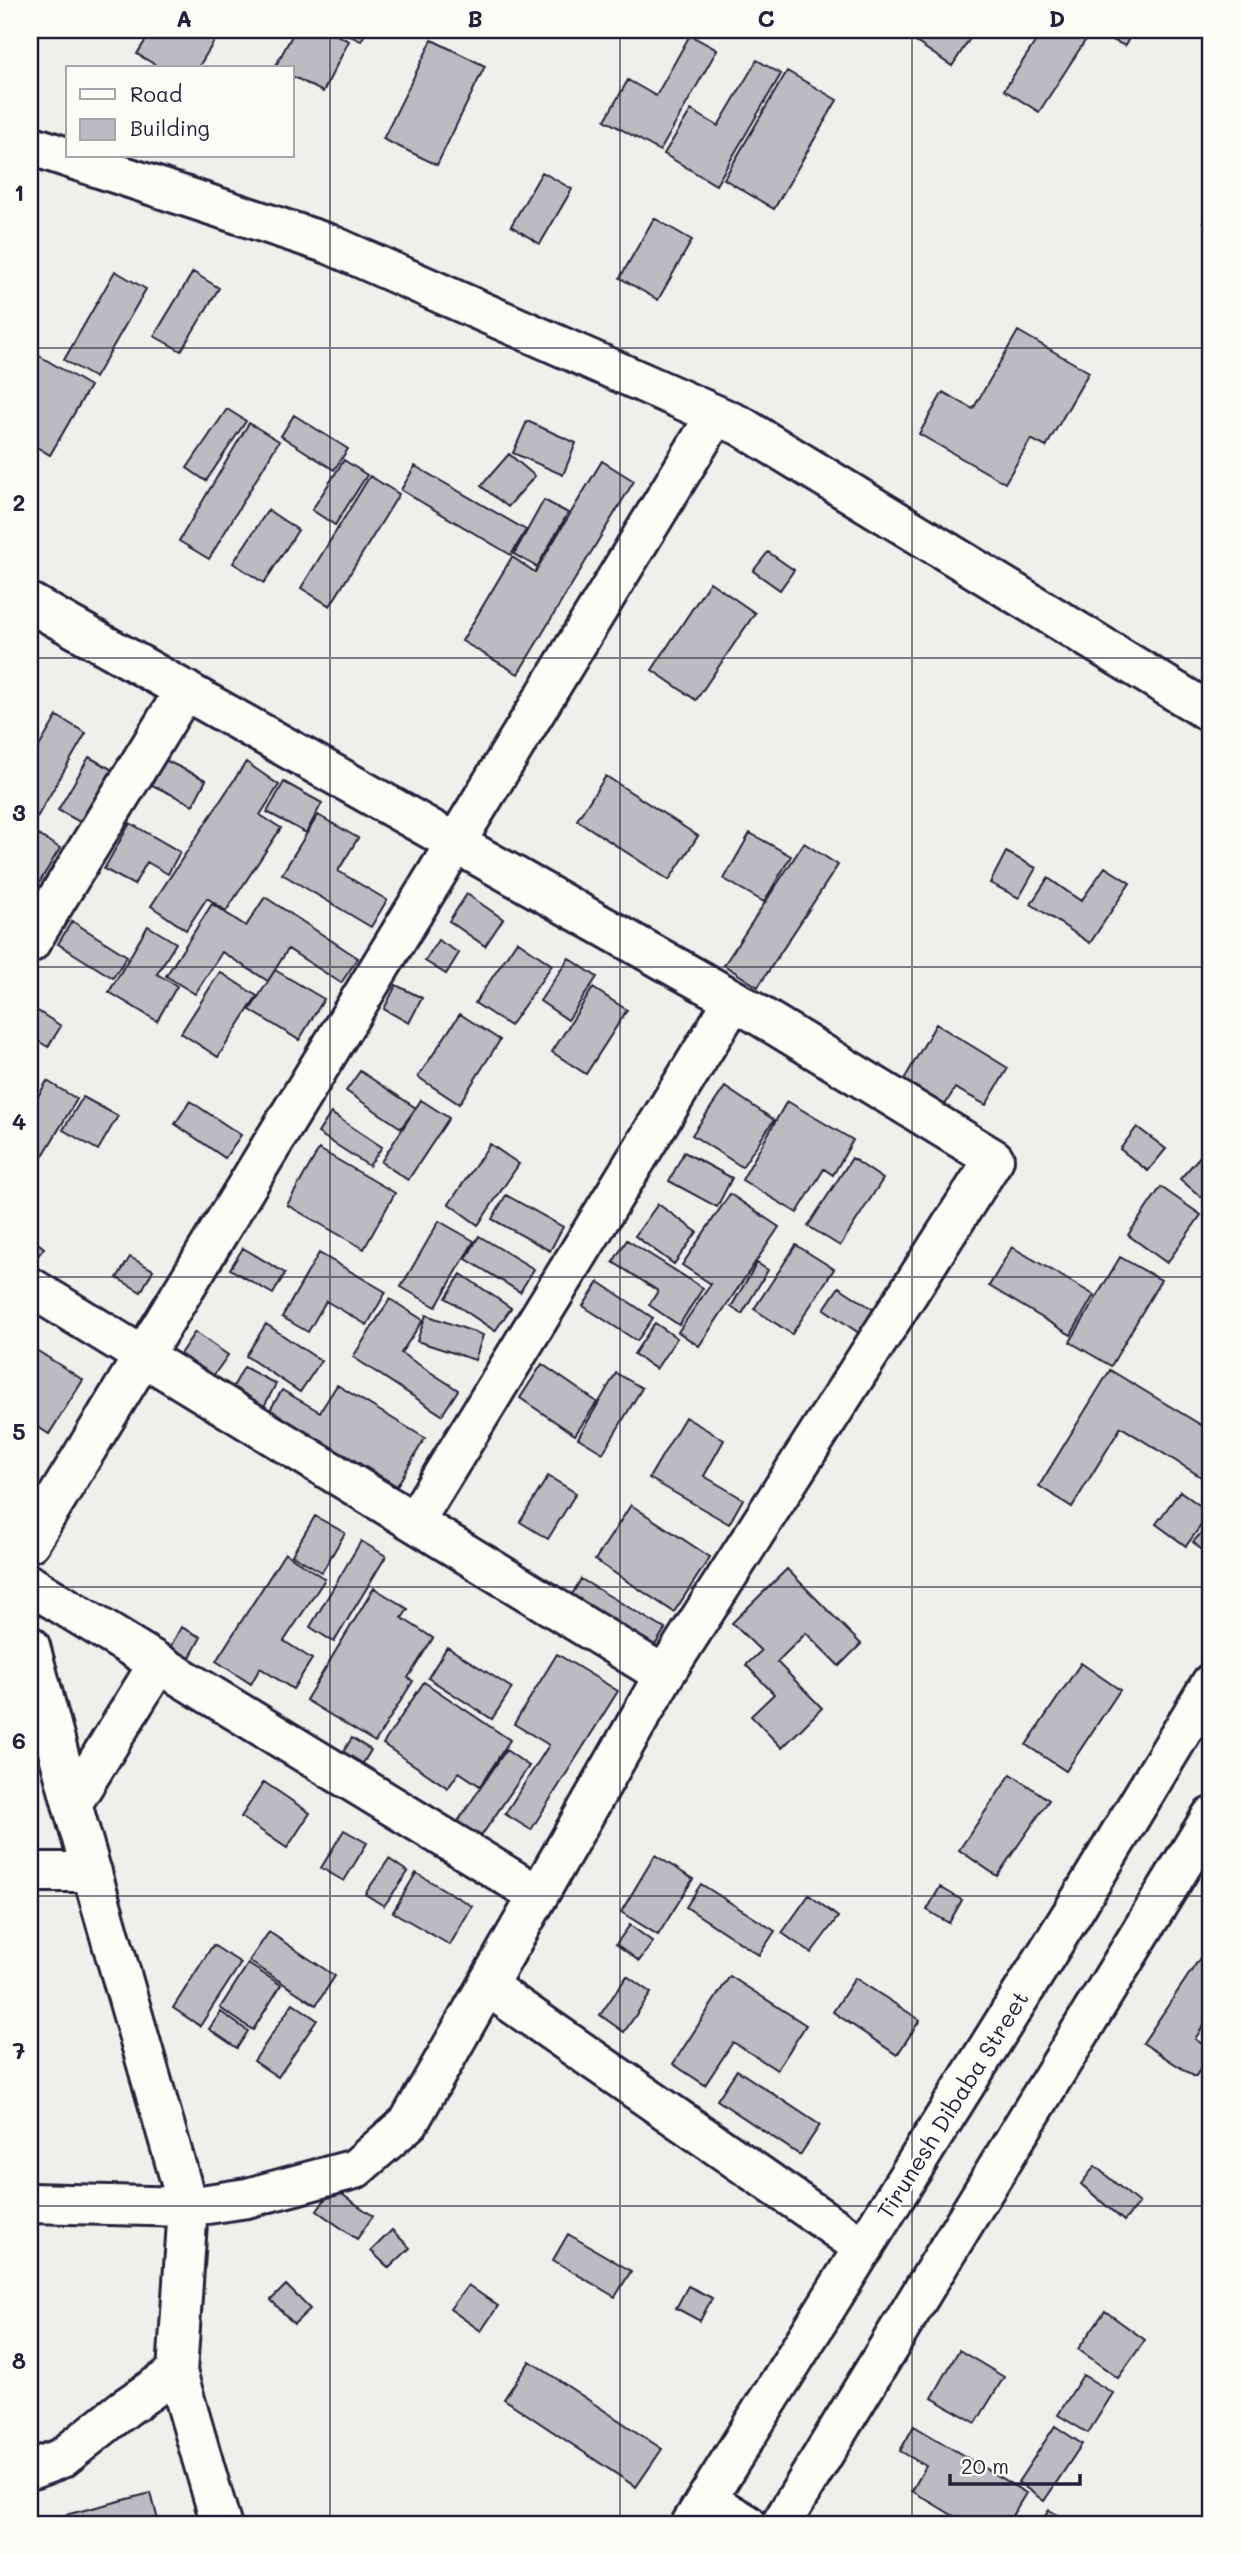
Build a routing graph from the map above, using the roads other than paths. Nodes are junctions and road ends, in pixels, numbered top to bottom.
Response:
1 (30, 145) edge
2 (66, 157) edge
3 (69, 158) edge
4 (716, 415) junction
5 (30, 603) edge
6 (185, 690) junction
7 (1211, 713) edge
8 (457, 843) junction
9 (30, 943) edge
10 (734, 1000) junction
11 (30, 1287) edge
12 (144, 1356) junction
13 (414, 1522) junction
14 (30, 1542) edge
15 (30, 1585) edge
16 (30, 1646) edge
17 (158, 1664) junction
18 (664, 1675) junction
19 (1211, 1683) edge
20 (72, 1804) junction
21 (1211, 1817) edge
22 (30, 1872) edge
23 (92, 1872) junction
24 (538, 1895) junction
25 (487, 1986) junction
26 (30, 2203) edge
27 (188, 2207) junction
28 (864, 2248) junction
29 (177, 2372) junction
30 (30, 2470) edge
31 (699, 2512) edge
32 (221, 2524) edge
33 (747, 2524) edge
34 (781, 2524) edge

1 - 2 street
3 - 4 street
4 - 7 street
4 - 8 street
5 - 6 street
6 - 8 street
6 - 9 street
8 - 10 street
8 - 12 street
10 - 13 street
10 - 18 street
11 - 12 street
12 - 13 street
12 - 14 street
13 - 18 street
15 - 17 street
16 - 20 street
17 - 20 street
17 - 24 street
18 - 24 street
19 - 28 street, Tirunesh Dibaba Street
20 - 23 street
21 - 34 street
22 - 23 street
23 - 27 street
24 - 25 street
25 - 27 street
25 - 28 street
26 - 27 street
27 - 29 street
28 - 31 street, Tirunesh Dibaba Street
29 - 30 street
29 - 32 street
31 - 33 street

